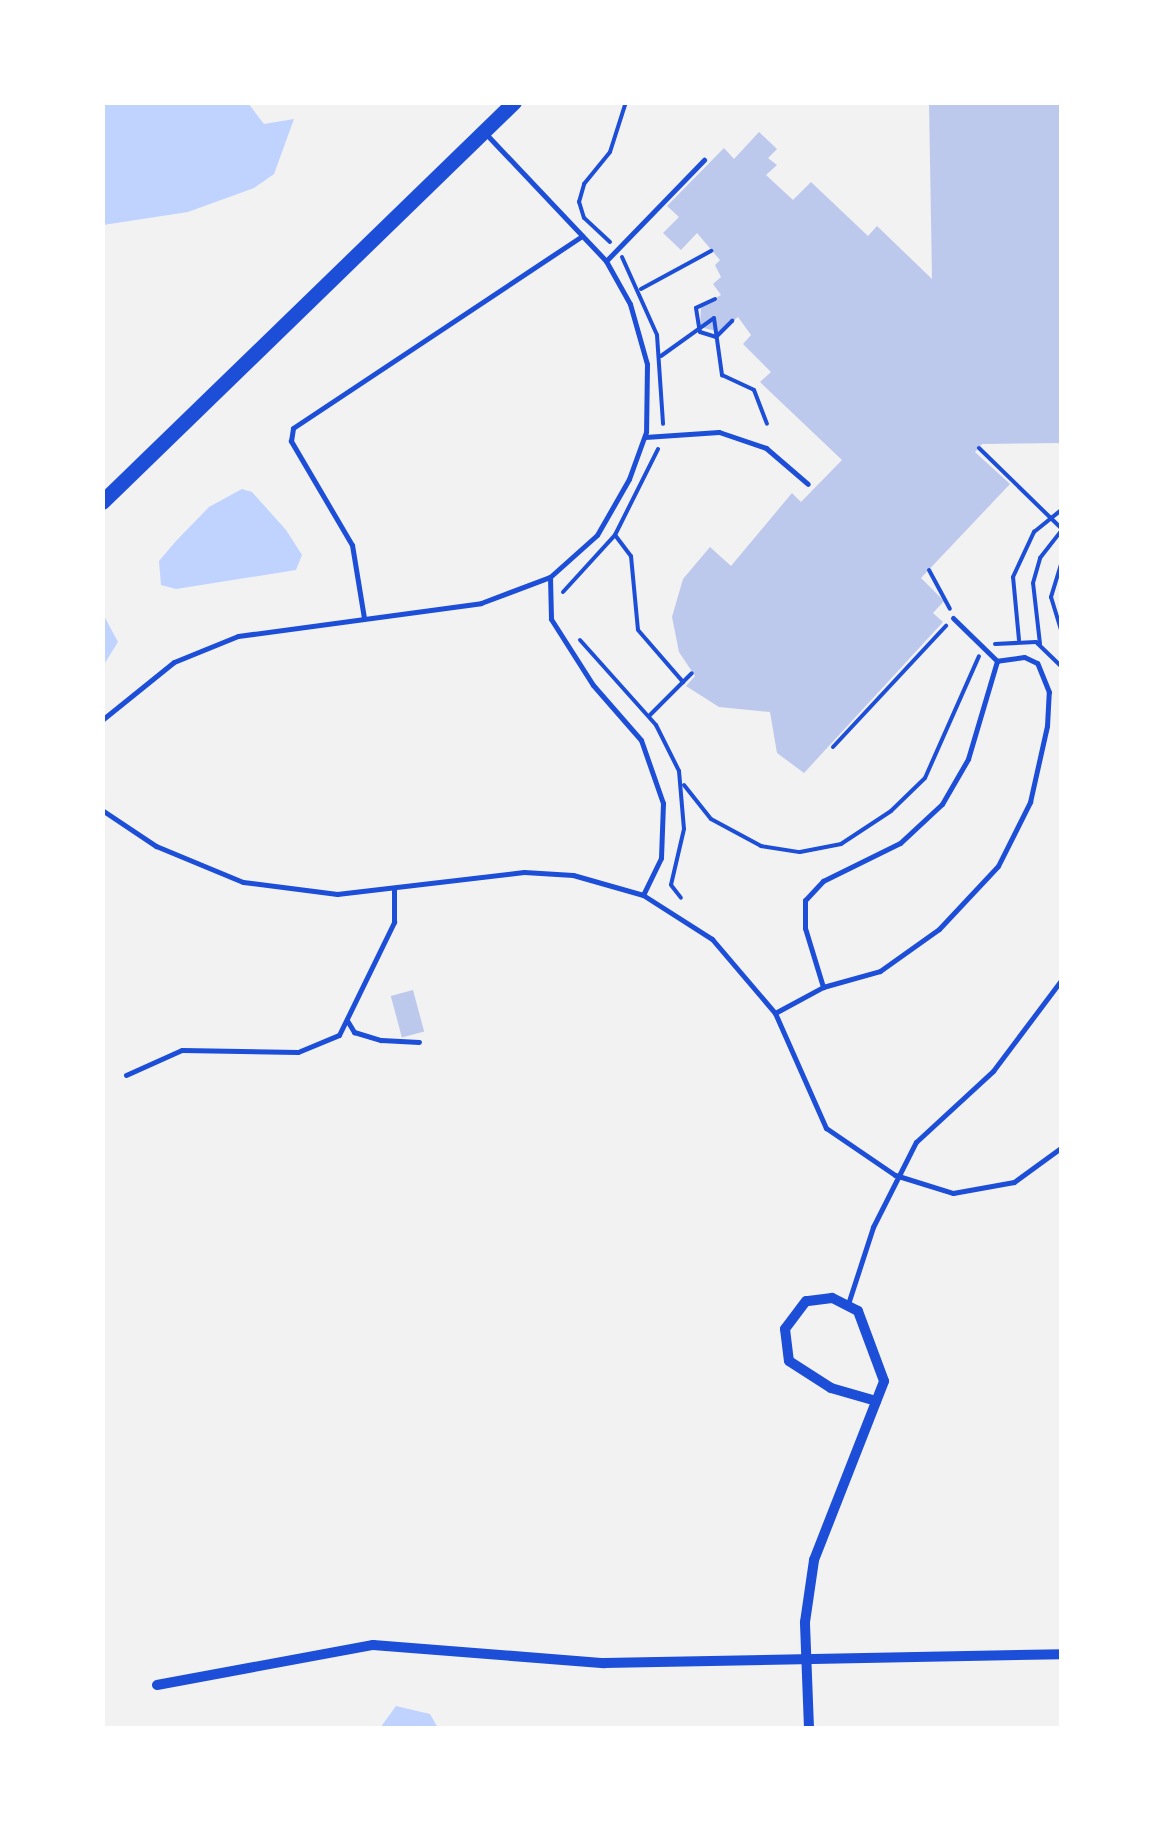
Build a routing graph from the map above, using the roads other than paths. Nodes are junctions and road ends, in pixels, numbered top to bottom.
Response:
1 (514, 102) edge
2 (484, 132) junction
3 (704, 160) dead end
4 (582, 236) junction
5 (606, 261) junction
6 (645, 437) junction
7 (808, 484) dead end
8 (102, 502) edge
9 (550, 577) junction
10 (364, 618) junction
11 (953, 618) road end
12 (997, 661) junction
13 (102, 720) edge
14 (102, 810) edge
15 (394, 890) junction
16 (643, 895) junction
17 (1062, 980) edge
18 (823, 987) junction
19 (775, 1013) junction
20 (348, 1022) junction
21 (419, 1042) dead end
22 (126, 1074) dead end
23 (1062, 1147) edge
24 (895, 1175) junction
25 (848, 1306) junction
26 (876, 1401) junction
27 (1062, 1654) edge
28 (806, 1659) junction
29 (157, 1686) dead end
30 (809, 1728) edge

1 - 2 main road
2 - 4 lane
2 - 8 main road
3 - 5 lane
4 - 5 lane
4 - 10 lane
5 - 6 lane
6 - 7 lane
6 - 9 lane
9 - 10 lane
9 - 16 lane
10 - 13 lane
11 - 12 lane
12 - 18 lane
12 - 18 lane
14 - 15 lane
15 - 16 lane
15 - 20 lane
16 - 19 lane
17 - 24 lane
18 - 19 lane
19 - 24 lane
20 - 21 lane
20 - 22 lane
23 - 24 lane
24 - 25 lane
25 - 26 street
25 - 26 street
26 - 28 street
27 - 28 street
28 - 29 street
28 - 30 street

